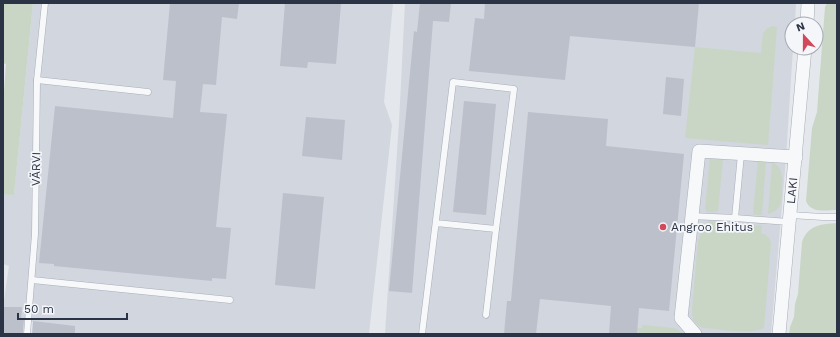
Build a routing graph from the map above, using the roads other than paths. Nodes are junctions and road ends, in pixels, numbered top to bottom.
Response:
1 (44, 3) edge
2 (808, 3) edge
3 (807, 16) edge
4 (804, 56) edge
5 (37, 80) junction
6 (148, 92) dead end
7 (741, 154) junction
8 (796, 157) junction
9 (691, 216) junction
10 (837, 217) edge
11 (735, 218) junction
12 (790, 219) junction
13 (436, 223) junction
14 (496, 229) junction
15 (32, 280) junction
16 (230, 300) dead end
17 (486, 315) dead end
18 (27, 334) edge
19 (422, 334) edge
20 (695, 334) edge
21 (779, 334) edge

1 - 5 lane, VÄRVI
2 - 3 street
4 - 8 street, LAKI
5 - 6 lane
5 - 15 lane, VÄRVI
7 - 8 street
7 - 9 street
7 - 11 lane
8 - 12 street, LAKI
9 - 11 lane
9 - 20 street
10 - 12 lane
11 - 12 lane
12 - 21 street, LAKI
13 - 14 lane
13 - 14 lane
13 - 19 lane
14 - 17 lane
15 - 16 lane
15 - 18 lane, VÄRVI

